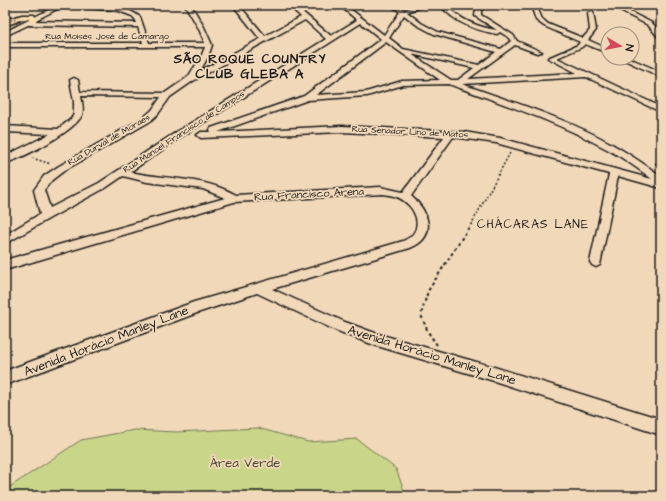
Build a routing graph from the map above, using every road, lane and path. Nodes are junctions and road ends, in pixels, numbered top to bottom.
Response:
1 (47, 5) edge
2 (78, 5) edge
3 (188, 5) edge
4 (236, 5) edge
5 (291, 5) edge
6 (335, 5) edge
7 (342, 5) edge
8 (394, 5) edge
9 (424, 5) edge
10 (443, 5) edge
11 (484, 5) edge
12 (59, 6) edge
13 (535, 8) dead end
14 (297, 11) junction
15 (624, 11) dead end
16 (403, 12) junction
17 (592, 13) dead end
18 (44, 14) joint
19 (28, 15) junction
20 (304, 18) junction
21 (5, 19) edge
22 (361, 20) junction
23 (139, 24) junction
24 (5, 34) edge
25 (508, 34) junction
26 (661, 37) edge
27 (264, 39) junction
28 (330, 39) junction
29 (385, 39) junction
30 (585, 40) junction
31 (514, 42) junction
32 (5, 45) edge
33 (209, 45) junction
34 (147, 46) junction
35 (600, 47) edge
36 (401, 51) junction
37 (501, 51) junction
38 (539, 52) dead end
39 (640, 65) edge
40 (480, 68) junction
41 (660, 74) edge
42 (587, 75) junction
43 (190, 78) junction
44 (74, 80) dead end
45 (449, 82) junction
46 (460, 82) junction
47 (76, 94) junction
48 (167, 95) junction
49 (306, 98) junction
50 (661, 110) edge
51 (5, 129) edge
52 (60, 132) junction
53 (201, 134) junction
54 (451, 134) junction
55 (178, 135) junction
56 (515, 145) junction
57 (18, 154) junction
58 (5, 160) edge
59 (62, 168) junction
60 (122, 173) junction
61 (614, 173) junction
62 (661, 181) edge
63 (661, 185) edge
64 (405, 197) junction
65 (234, 199) junction
66 (46, 214) junction
67 (5, 240) edge
68 (596, 262) dead end
69 (5, 265) edge
70 (258, 288) junction
71 (450, 362) junction
72 (5, 378) edge
73 (661, 428) edge

1 - 12 street
2 - 23 street
3 - 33 street
4 - 27 street
5 - 14 street
6 - 14 path
7 - 22 street
8 - 16 street
9 - 16 street
10 - 25 street
11 - 25 street
12 - 18 street
12 - 19 street
13 - 30 street
14 - 20 street
15 - 26 street
16 - 29 street
16 - 37 street
17 - 30 street
18 - 19 highway
19 - 21 highway
19 - 21 highway
19 - 21 path, bridge
19 - 23 street
19 - 24 street
20 - 27 street, Rua Durval de Moraes
20 - 28 street
22 - 28 street, Rua Manoel Francisco de Campos
22 - 29 street
23 - 34 street
25 - 31 street
27 - 43 street, Rua Durval de Moraes
28 - 55 street, Rua Manoel Francisco de Campos
29 - 36 street
29 - 49 street
30 - 35 street
30 - 42 street
31 - 37 street
31 - 38 street
32 - 34 street, Rua Moisés José de Camargo
33 - 34 street, Rua Moisés José de Camargo
33 - 43 street
36 - 40 street
36 - 45 street
37 - 40 street
39 - 41 street
40 - 46 street
42 - 46 street
42 - 50 street
43 - 48 street, Rua Durval de Moraes
44 - 47 street
45 - 46 street
45 - 49 street
45 - 62 street
47 - 48 street
47 - 52 street
48 - 59 street, Rua Durval de Moraes
49 - 53 street
51 - 52 street
52 - 57 street
53 - 54 street, Rua Senador Lino de Matos
53 - 55 street, Rua Senador Lino de Matos
54 - 56 street, Rua Senador Lino de Matos
54 - 64 street
55 - 60 street, Rua Manoel Francisco de Campos
56 - 61 street, Rua Senador Lino de Matos
56 - 71 path
57 - 58 street
57 - 59 path
59 - 66 street, Rua Durval de Moraes
60 - 65 street
60 - 66 street, Rua Manoel Francisco de Campos
61 - 63 street, Rua Senador Lino de Matos
61 - 68 street
64 - 65 street, Rua Francisco Arena
64 - 70 street, Rua Francisco Arena
65 - 69 street, Rua Francisco Arena
66 - 67 street, Rua Manoel Francisco de Campos
70 - 71 street, Avenida Horácio Manley Lane
70 - 72 street, Avenida Horácio Manley Lane
71 - 73 street, Avenida Horácio Manley Lane

